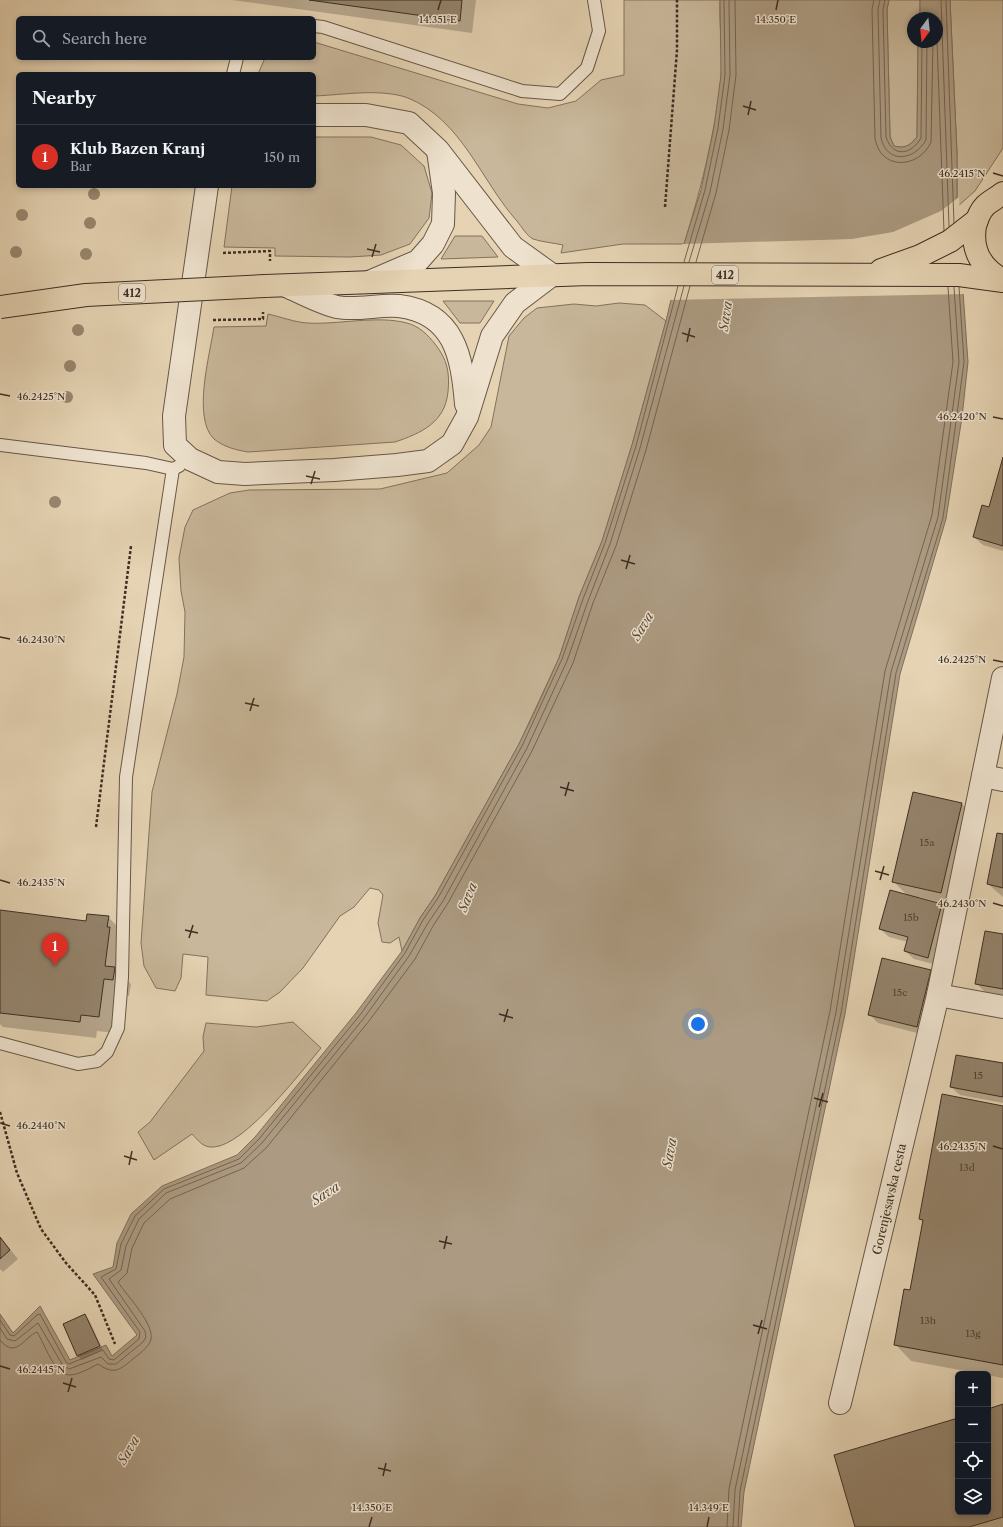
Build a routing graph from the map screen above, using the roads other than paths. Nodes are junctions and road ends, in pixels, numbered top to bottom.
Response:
1 (594, 0) edge
2 (316, 26) edge
3 (236, 60) edge
4 (234, 72) edge
5 (316, 115) edge
6 (438, 150) junction
7 (207, 188) edge
8 (1003, 193) edge
9 (977, 220) junction
10 (552, 275) junction
11 (863, 276) junction
12 (1003, 281) edge
13 (366, 284) junction
14 (286, 286) junction
15 (0, 307) edge
16 (467, 417) junction
17 (0, 445) edge
18 (182, 464) junction
19 (1003, 678) edge
20 (993, 778) edge
21 (938, 995) junction
22 (1003, 1007) edge
23 (0, 1043) edge
24 (840, 1403) dead end

1 - 2 lane
3 - 4 lane
5 - 6 street
6 - 10 street
6 - 13 street
7 - 18 street
8 - 9 main road, 412
9 - 11 main road, 412
9 - 12 main road, 412
10 - 11 main road, 412
10 - 13 main road, 412
10 - 16 street
11 - 12 main road, 412
13 - 14 main road, 412
14 - 15 main road, 412, bridge
14 - 16 street
16 - 18 street
17 - 18 lane
18 - 23 lane
19 - 20 street, Gorenjesavska cesta
20 - 21 street, Gorenjesavska cesta
21 - 22 street
21 - 24 street, Gorenjesavska cesta

